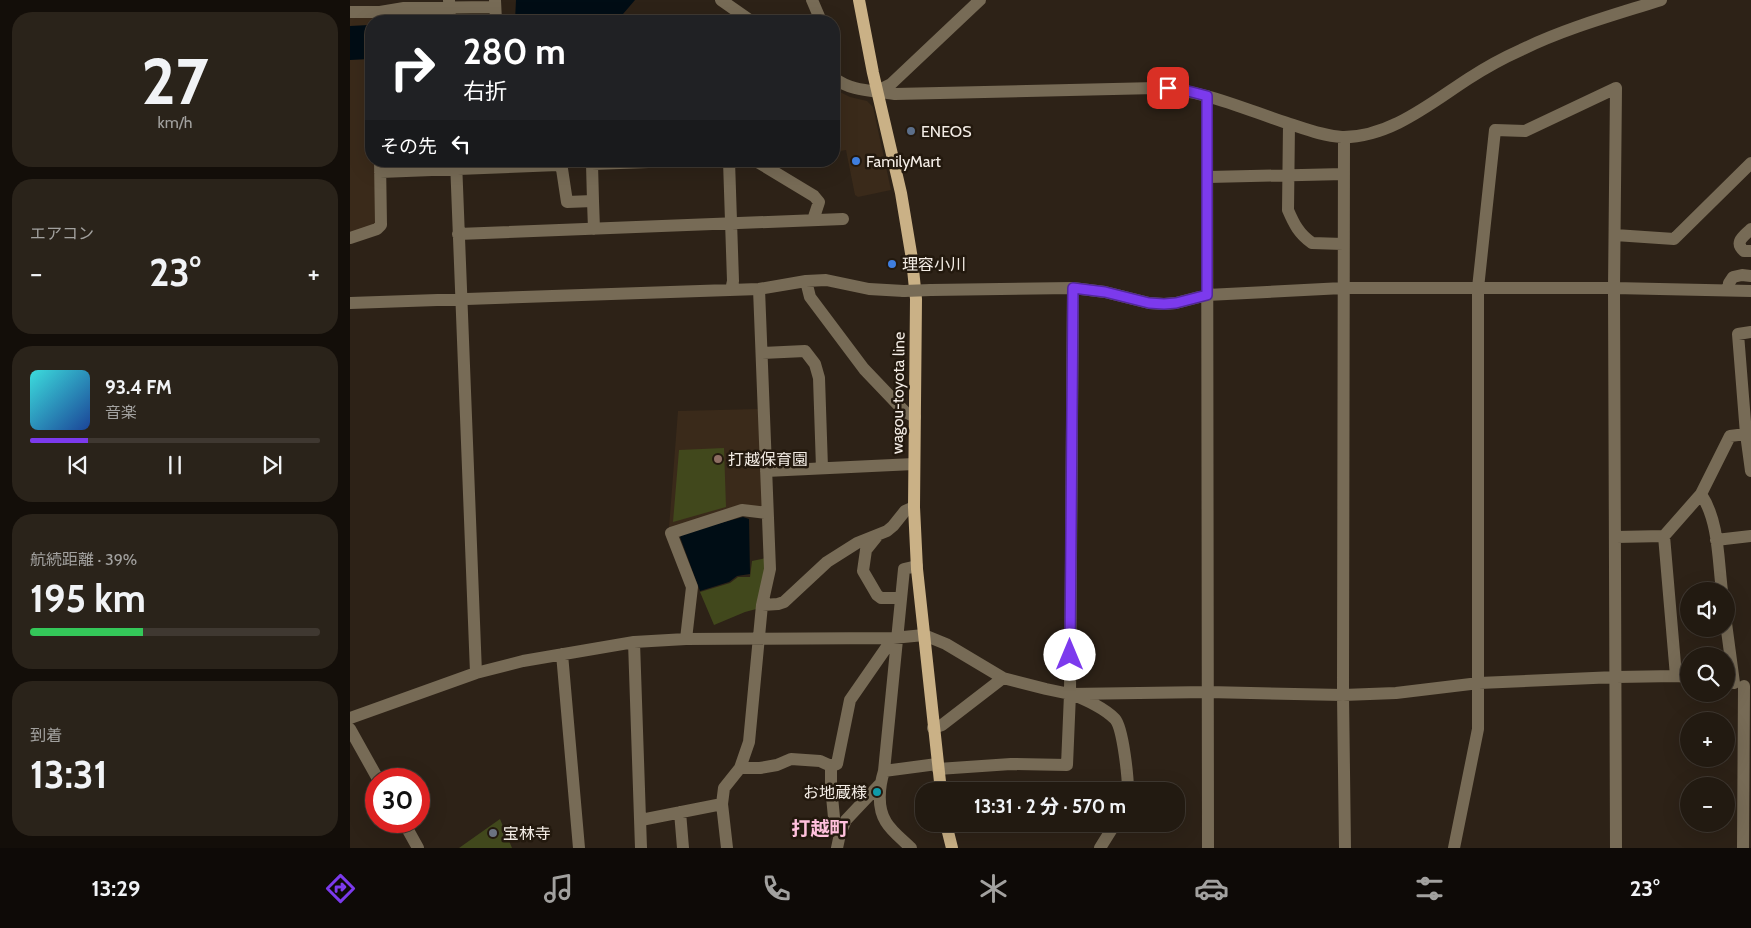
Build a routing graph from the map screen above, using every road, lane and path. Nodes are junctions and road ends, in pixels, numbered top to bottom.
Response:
1 (812, 0) edge
2 (859, 0) edge
3 (980, 0) edge
4 (1661, 0) edge
5 (729, 2) edge
6 (449, 4) edge
7 (495, 4) edge
8 (350, 12) edge
9 (372, 15) edge
10 (383, 15) edge
11 (744, 15) edge
12 (818, 15) edge
13 (840, 83) edge
14 (877, 91) junction
15 (1207, 96) junction
16 (1289, 124) junction
17 (1344, 137) junction
18 (1751, 164) edge
19 (380, 167) edge
20 (456, 167) edge
21 (560, 167) edge
22 (592, 167) edge
23 (729, 167) edge
24 (766, 167) edge
25 (1344, 174) junction
26 (1288, 176) junction
27 (1208, 177) junction
28 (593, 201) junction
29 (843, 219) dead end
30 (813, 220) junction
31 (732, 224) junction
32 (594, 229) junction
33 (1751, 229) edge
34 (458, 234) junction
35 (1615, 235) junction
36 (350, 238) edge
37 (1343, 244) junction
38 (1751, 251) edge
39 (1751, 276) edge
40 (806, 281) junction
41 (1073, 288) junction
42 (1343, 288) junction
43 (1478, 288) junction
44 (1614, 288) junction
45 (759, 289) junction
46 (731, 290) junction
47 (1728, 290) junction
48 (1751, 291) edge
49 (1207, 295) junction
50 (462, 299) junction
51 (350, 303) edge
52 (1751, 332) edge
53 (762, 352) junction
54 (915, 418) junction
55 (1746, 434) junction
56 (914, 464) junction
57 (822, 468) junction
58 (766, 470) junction
59 (1751, 471) edge
60 (1701, 494) junction
61 (914, 507) junction
62 (767, 513) junction
63 (878, 535) junction
64 (1616, 536) junction
65 (1664, 536) junction
66 (1751, 536) edge
67 (1716, 540) junction
68 (917, 566) junction
69 (1721, 582) edge
70 (901, 598) junction
71 (762, 605) junction
72 (924, 635) junction
73 (1729, 637) edge
74 (895, 638) junction
75 (686, 639) junction
76 (759, 639) junction
77 (634, 642) junction
78 (562, 654) junction
79 (1680, 660) edge
80 (476, 672) junction
81 (1680, 676) edge
82 (1616, 677) junction
83 (1003, 678) junction
84 (1479, 683) junction
85 (1739, 684) edge
86 (1208, 692) junction
87 (1070, 694) junction
88 (1343, 695) junction
89 (350, 718) edge
90 (933, 728) junction
91 (350, 729) edge
92 (831, 766) junction
93 (938, 766) junction
94 (372, 768) edge
95 (740, 768) junction
96 (882, 777) junction
97 (940, 782) edge
98 (1127, 782) edge
99 (876, 797) junction
100 (722, 804) junction
101 (680, 812) junction
102 (641, 820) junction
103 (948, 832) edge
104 (1110, 832) edge
105 (410, 833) edge
106 (840, 834) junction
107 (418, 848) edge
108 (579, 848) edge
109 (641, 848) edge
110 (683, 848) edge
111 (727, 848) edge
112 (838, 848) edge
113 (912, 848) edge
114 (952, 848) edge
115 (1100, 848) edge
116 (1208, 848) edge
117 (1345, 848) edge
118 (1454, 848) edge
119 (1616, 848) edge
120 (1743, 848) edge

1 - 12 street
2 - 14 main road, wagou-toyota line
3 - 14 street
4 - 17 street
5 - 11 street
6 - 7 street
6 - 10 street
8 - 9 street
13 - 14 street
14 - 15 street
14 - 54 main road, wagou-toyota line
15 - 16 street
15 - 27 street
16 - 17 street
16 - 26 street
17 - 25 street
18 - 35 street
19 - 36 street
20 - 34 street
21 - 28 street
22 - 28 street
23 - 31 street
24 - 30 street
25 - 26 street
25 - 37 street
26 - 27 street
26 - 37 street
27 - 49 street
28 - 32 street
29 - 30 street
30 - 31 street
31 - 32 street
31 - 46 street
32 - 34 street
33 - 38 street
34 - 50 street
35 - 43 street
35 - 44 street
37 - 42 street
39 - 47 street
40 - 41 street, bridge
40 - 45 street
40 - 54 street
41 - 49 street
41 - 87 street
42 - 43 street
42 - 49 street
42 - 88 street
43 - 44 street
43 - 84 street
44 - 47 street
44 - 64 street
45 - 46 street
45 - 53 street
46 - 50 street
47 - 48 street
49 - 86 street
50 - 51 street
50 - 80 street
52 - 55 street
53 - 57 street
53 - 58 street
54 - 56 main road, wagou-toyota line
55 - 59 street
55 - 60 street
56 - 57 street
56 - 61 main road, wagou-toyota line
57 - 58 street
58 - 62 street
60 - 65 street
60 - 67 street
61 - 63 street
61 - 68 main road, wagou-toyota line
62 - 71 street
62 - 75 street
63 - 70 street
63 - 71 street
64 - 65 street
64 - 82 street
65 - 79 street
66 - 67 street
67 - 69 street
68 - 70 street
68 - 72 main road, wagou-toyota line
70 - 74 street
71 - 76 street
72 - 74 street
72 - 83 street
72 - 90 main road, wagou-toyota line
73 - 85 street
74 - 76 street
74 - 92 street
74 - 96 street
75 - 76 street
75 - 77 street
76 - 95 street
77 - 78 street
77 - 102 street
78 - 80 street
78 - 108 street
80 - 89 street
81 - 82 street
82 - 84 street
82 - 119 street
83 - 87 street
83 - 90 street
84 - 88 street
84 - 118 street
85 - 120 street
86 - 87 street
86 - 88 street
86 - 116 street
87 - 93 street
87 - 98 street
88 - 117 street
90 - 93 main road, wagou-toyota line
91 - 94 street
92 - 95 street
92 - 106 street
93 - 96 street
93 - 97 main road, wagou-toyota line
95 - 100 street
96 - 99 street
99 - 106 street
99 - 113 street
100 - 101 street
100 - 111 street
101 - 102 street
101 - 110 street
102 - 109 street
103 - 114 main road
104 - 115 street
105 - 107 street
106 - 112 street

